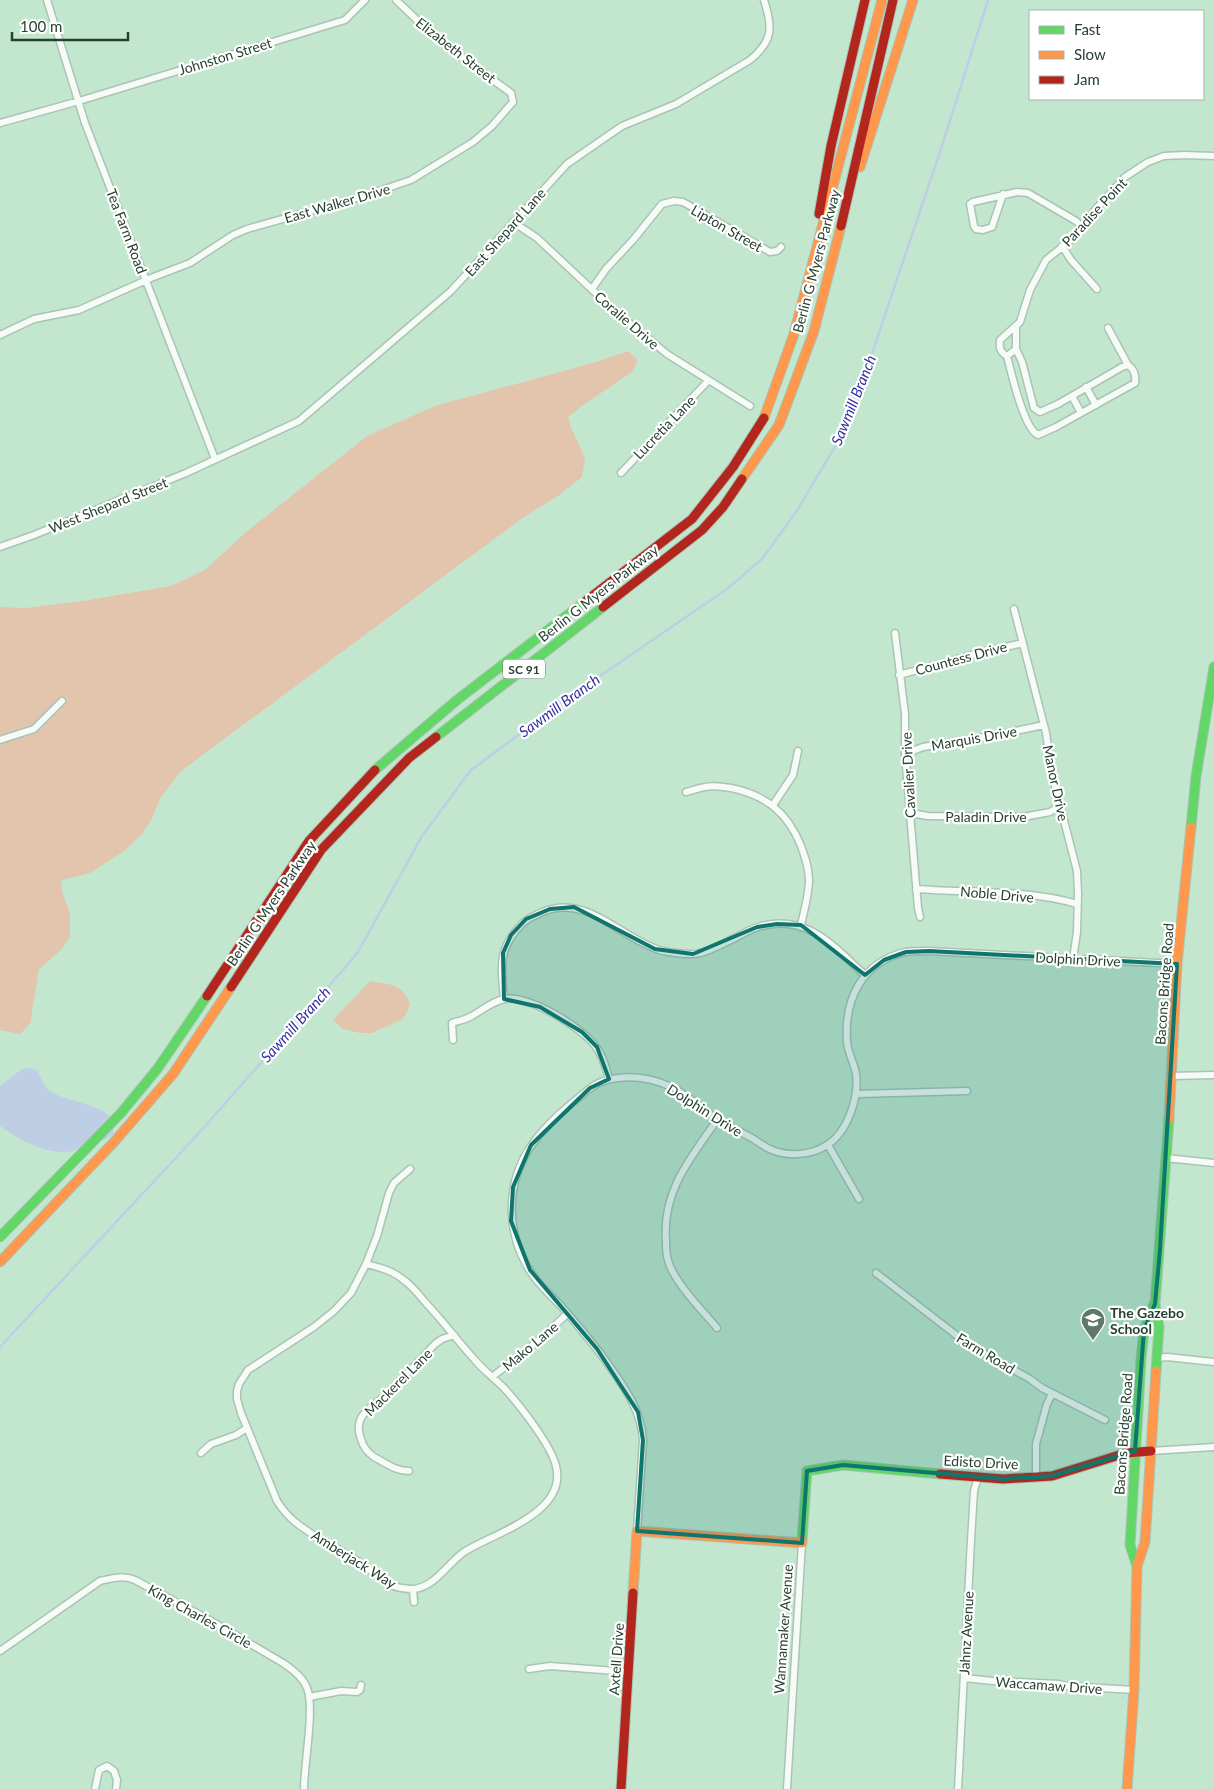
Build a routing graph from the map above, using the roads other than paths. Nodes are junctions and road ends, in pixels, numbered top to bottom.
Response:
1 (47, 0) edge
2 (365, 0) edge
3 (396, 0) edge
4 (764, 0) edge
5 (865, 0) edge
6 (882, 0) edge
7 (893, 0) edge
8 (913, 0) edge
9 (78, 101) junction
10 (513, 102) joint
11 (0, 122) edge
12 (1214, 156) edge
13 (1003, 194) junction
14 (842, 221) junction
15 (514, 222) junction
16 (1082, 227) junction
17 (1062, 246) junction
18 (781, 247) dead end
19 (808, 279) junction
20 (145, 280) junction
21 (592, 289) junction
22 (1097, 289) dead end
23 (1016, 326) junction
24 (1108, 328) dead end
25 (0, 336) edge
26 (1016, 349) junction
27 (1007, 356) junction
28 (1128, 365) junction
29 (708, 381) junction
30 (1086, 388) junction
31 (1072, 396) junction
32 (1096, 405) junction
33 (750, 406) dead end
34 (1082, 413) junction
35 (215, 459) junction
36 (621, 473) dead end
37 (692, 519) junction
38 (702, 530) junction
39 (0, 547) edge
40 (1014, 609) dead end
41 (895, 633) dead end
42 (1023, 643) junction
43 (1214, 667) edge
44 (900, 675) junction
45 (62, 701) dead end
46 (1044, 725) junction
47 (0, 740) edge
48 (798, 751) dead end
49 (905, 754) junction
50 (686, 792) dead end
51 (773, 805) junction
52 (1060, 806) junction
53 (910, 813) junction
54 (916, 889) junction
55 (1077, 904) junction
56 (920, 917) dead end
57 (801, 925) junction
58 (1073, 959) junction
59 (1177, 964) junction
60 (866, 975) junction
61 (504, 999) junction
62 (453, 1040) dead end
63 (1214, 1075) edge
64 (1172, 1076) junction
65 (609, 1079) junction
66 (967, 1091) dead end
67 (856, 1094) junction
68 (717, 1120) junction
69 (828, 1145) junction
70 (1166, 1158) junction
71 (1214, 1162) edge
72 (410, 1168) dead end
73 (859, 1199) dead end
74 (1, 1235) edge
75 (15, 1246) junction
76 (0, 1262) edge
77 (366, 1264) junction
78 (876, 1273) dead end
79 (1154, 1304) junction
80 (567, 1314) junction
81 (717, 1328) dead end
82 (454, 1334) junction
83 (1156, 1358) junction
84 (1214, 1362) edge
85 (492, 1377) junction
86 (1052, 1394) junction
87 (1105, 1420) dead end
88 (247, 1428) junction
89 (1214, 1447) edge
90 (1151, 1451) junction
91 (1135, 1452) junction
92 (201, 1453) dead end
93 (409, 1471) dead end
94 (807, 1471) joint
95 (978, 1477) junction
96 (1036, 1477) junction
97 (638, 1531) junction
98 (802, 1543) junction
99 (1137, 1566) junction
100 (413, 1589) junction
101 (414, 1602) dead end
102 (0, 1651) edge
103 (529, 1670) dead end
104 (629, 1672) junction
105 (964, 1678) junction
106 (361, 1685) dead end
107 (1134, 1690) junction
108 (309, 1697) junction
109 (95, 1789) edge
110 (116, 1789) edge
111 (304, 1789) edge
112 (622, 1789) edge
113 (787, 1789) edge
114 (958, 1789) edge
115 (1127, 1789) edge

1 - 9 street, Tea Farm Road
2 - 9 street, Johnston Street
3 - 10 street, Elizabeth Street
4 - 15 street, East Shepard Lane
5 - 19 main road
6 - 19 main road, Berlin G Myers Parkway / SC 91
7 - 14 main road, Berlin G Myers Parkway / SC 91
8 - 14 main road
9 - 11 street, Johnston Street
9 - 20 street, Tea Farm Road
10 - 20 street, East Walker Drive
12 - 16 street, Paradise Point
13 - 13 street
13 - 16 street
14 - 38 main road, Berlin G Myers Parkway / SC 91
15 - 21 street, Coralie Drive
15 - 35 street, East Shepard Lane
16 - 17 street, Paradise Point
17 - 22 street
17 - 23 street, Paradise Point
18 - 21 street, Lipton Street
19 - 37 main road, Berlin G Myers Parkway / SC 91
20 - 25 street, East Walker Drive
20 - 35 street, Tea Farm Road
21 - 29 street, Coralie Drive
23 - 26 street, Paradise Point
23 - 27 street, Paradise Point
24 - 28 street
26 - 27 street
26 - 31 street
27 - 34 street
28 - 30 street
28 - 32 street
29 - 33 street, Coralie Drive
29 - 36 street, Lucretia Lane
30 - 31 street
30 - 32 street
31 - 34 street
32 - 34 street
35 - 39 street, West Shepard Street
37 - 38 main road
37 - 74 main road, Berlin G Myers Parkway / SC 91
38 - 75 main road, Berlin G Myers Parkway / SC 91
40 - 42 street, Manor Drive
41 - 44 street, Cavalier Drive
42 - 44 street, Countess Drive
42 - 46 street, Manor Drive
43 - 59 main road, Bacons Bridge Road
44 - 49 street, Cavalier Drive
45 - 47 street
46 - 49 street, Marquis Drive
46 - 52 street, Manor Drive
48 - 51 street
49 - 53 street, Cavalier Drive
50 - 51 street
51 - 57 street
52 - 53 street, Paladin Drive
52 - 55 street, Manor Drive
53 - 54 street, Cavalier Drive
54 - 55 street, Noble Drive
54 - 56 street, Cavalier Drive
55 - 58 street, Manor Drive
57 - 60 street
57 - 61 street
58 - 59 street, Dolphin Drive
58 - 60 street, Dolphin Drive
59 - 64 main road, Bacons Bridge Road
60 - 67 street, Dolphin Drive
61 - 62 street
61 - 65 street
63 - 64 street
64 - 70 main road, Bacons Bridge Road
65 - 68 street, Dolphin Drive
65 - 80 street, Dolphin Drive
66 - 67 street
67 - 69 street, Dolphin Drive
68 - 69 street, Dolphin Drive
68 - 81 street
69 - 73 street
70 - 71 street
70 - 79 main road, Bacons Bridge Road
72 - 77 street
74 - 75 main road
75 - 76 main road, Berlin G Myers Parkway / SC 91
77 - 82 street, Amberjack Way
77 - 88 street, Amberjack Way
78 - 86 street, Farm Road
79 - 83 main road, Bacons Bridge Road
79 - 91 main road, Bacons Bridge Road
80 - 85 street, Mako Lane
80 - 97 street, Dolphin Drive
82 - 85 street, Amberjack Way
82 - 93 street, Mackerel Lane
83 - 84 street
83 - 90 main road, Bacons Bridge Road
85 - 100 street, Amberjack Way
86 - 87 street, Farm Road
86 - 96 street
88 - 92 street
88 - 100 street, Amberjack Way
89 - 90 street
90 - 91 main road, Edisto Drive
90 - 99 main road, Bacons Bridge Road
91 - 96 main road, Edisto Drive
91 - 99 main road, Bacons Bridge Road
94 - 95 main road, Edisto Drive
94 - 98 main road, Wannamaker Avenue
95 - 96 main road, Edisto Drive
95 - 105 street, Jahnz Avenue
97 - 98 main road
97 - 104 main road, Axtell Drive
98 - 113 street, Wannamaker Avenue
99 - 107 main road, Bacons Bridge Road
100 - 101 street
102 - 108 street, King Charles Circle
103 - 104 street
104 - 112 main road, Axtell Drive
105 - 107 street, Waccamaw Drive
105 - 114 street, Jahnz Avenue
106 - 108 street
107 - 115 main road, Bacons Bridge Road
108 - 111 street, King Charles Circle
109 - 110 street

